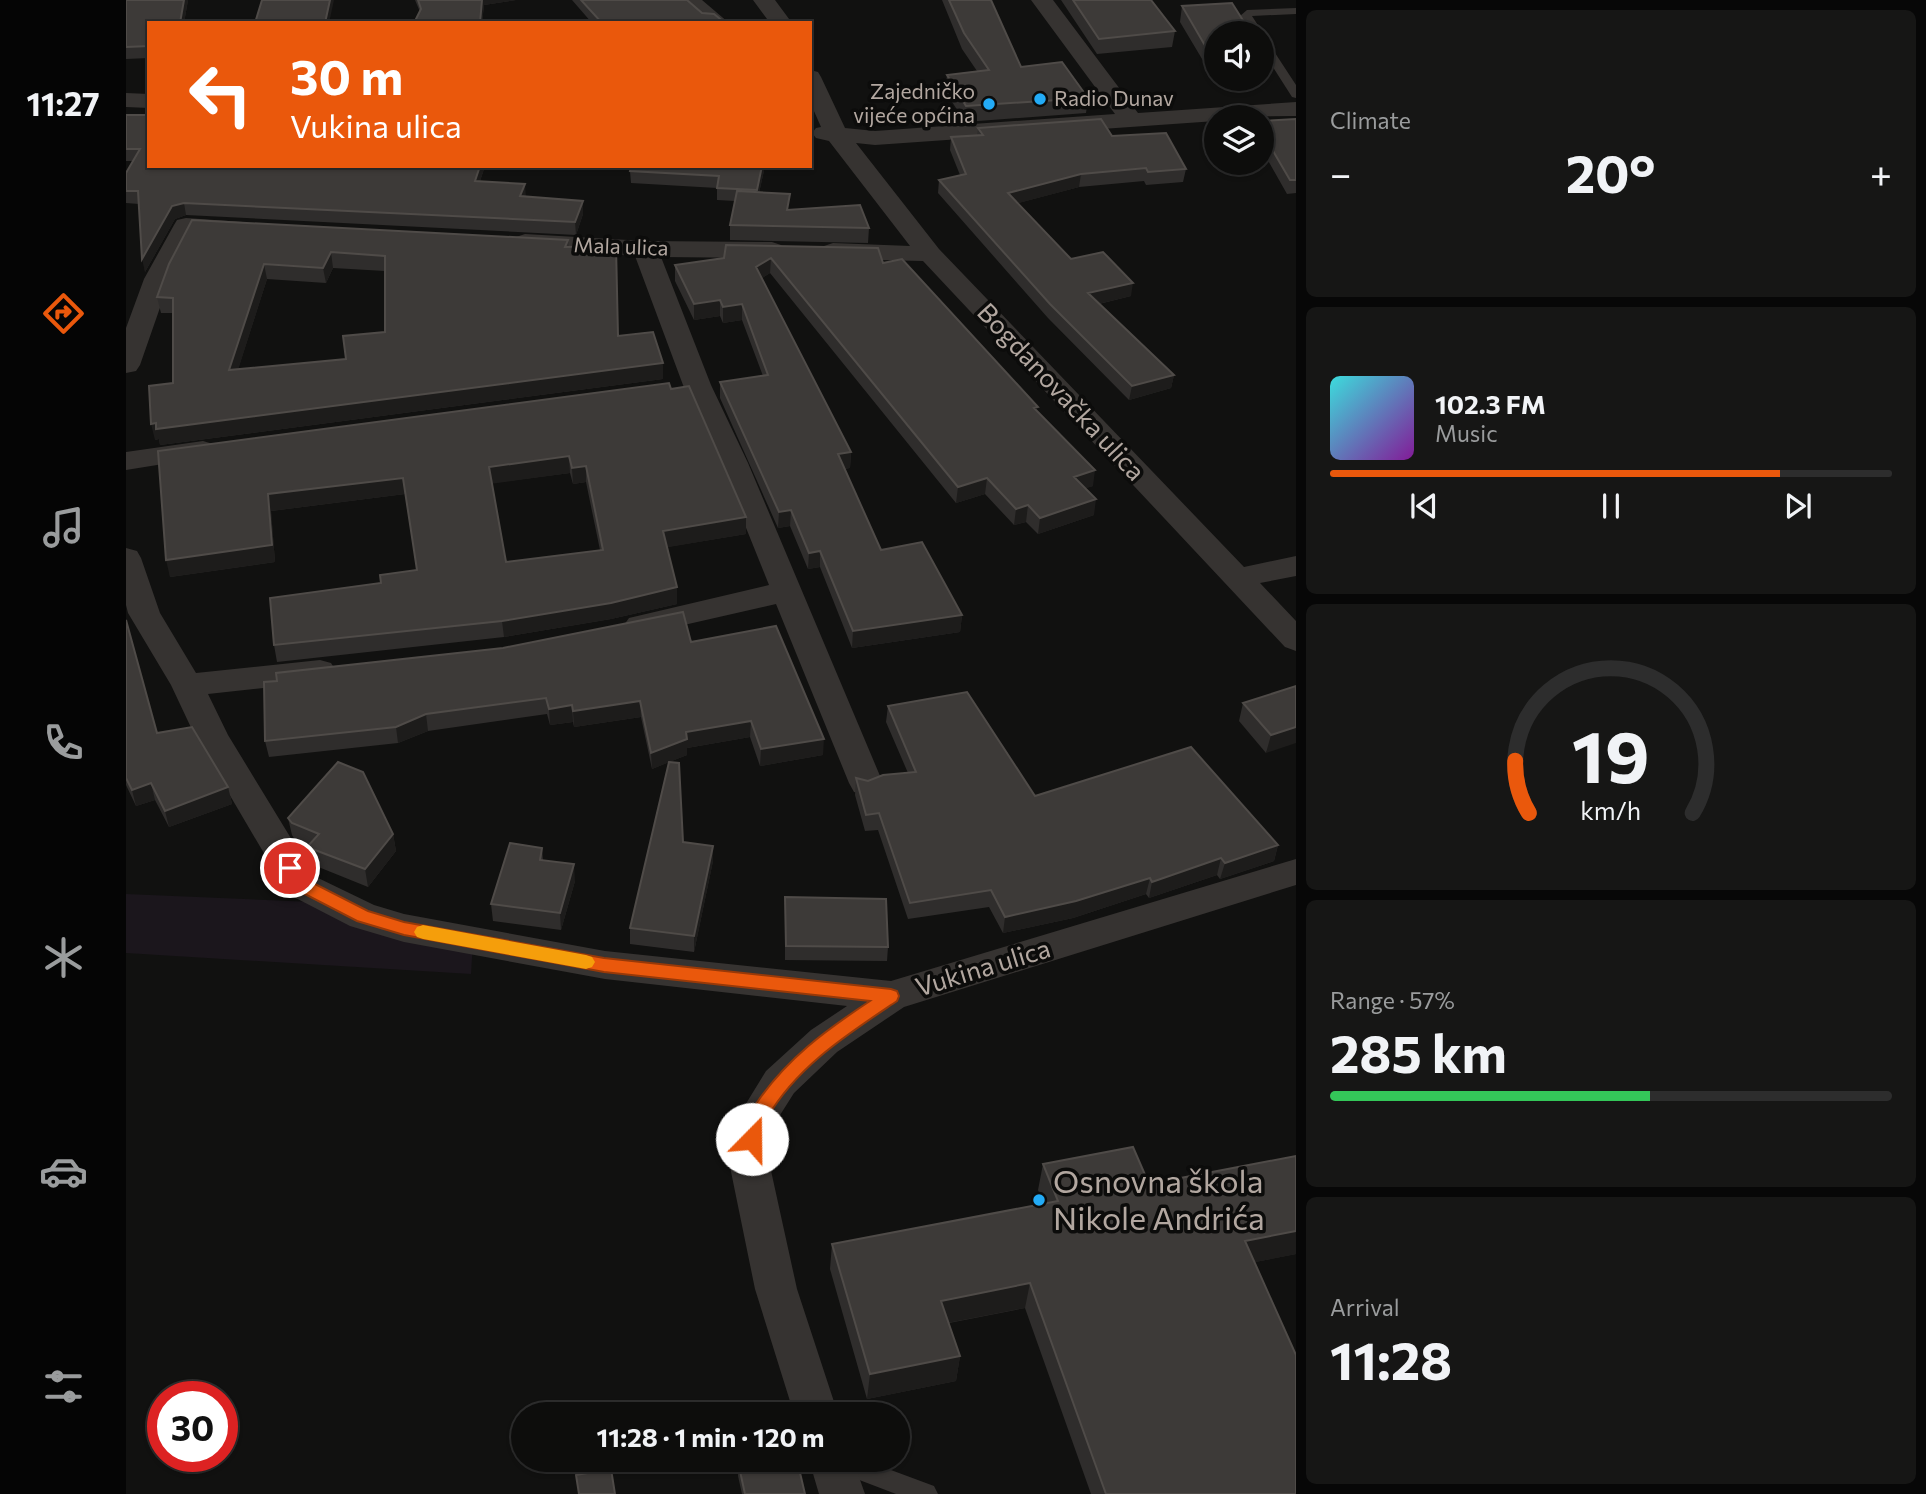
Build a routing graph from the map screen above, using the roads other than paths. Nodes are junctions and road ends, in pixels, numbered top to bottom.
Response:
1 (689, 0) edge
2 (764, 0) edge
3 (1042, 0) edge
4 (1296, 11) edge
5 (715, 21) edge
6 (780, 21) edge
7 (1249, 21) edge
8 (1274, 60) edge
9 (812, 85) edge
10 (1296, 94) edge
11 (126, 100) edge
12 (147, 101) edge
13 (1296, 109) edge
14 (1132, 121) junction
15 (824, 133) edge
16 (255, 229) edge
17 (506, 242) edge
18 (645, 249) junction
19 (930, 254) junction
20 (126, 365) edge
21 (235, 446) edge
22 (126, 460) edge
23 (126, 558) edge
24 (1296, 566) edge
25 (1236, 578) junction
26 (787, 591) junction
27 (612, 632) edge
28 (1296, 640) edge
29 (352, 669) edge
30 (187, 685) junction
31 (866, 783) edge
32 (1296, 872) edge
33 (891, 996) junction
34 (812, 1402) edge
35 (837, 1472) edge
36 (866, 1472) edge
37 (842, 1494) edge
38 (926, 1494) edge

1 - 5 street
2 - 6 street
3 - 14 street
4 - 7 lane
8 - 10 lane
9 - 15 street, Bogdanovačka ulica
11 - 12 street
13 - 14 street
14 - 15 street
15 - 19 street, Bogdanovačka ulica
16 - 20 street
17 - 18 street, Mala ulica
18 - 19 street, Mala ulica
18 - 26 street
19 - 25 street, Bogdanovačka ulica
21 - 22 street
23 - 30 street, Vukina ulica
24 - 25 street
25 - 28 street, Bogdanovačka ulica
26 - 27 street
26 - 31 street
29 - 30 street
30 - 33 street, Vukina ulica
32 - 33 street, Vukina ulica
33 - 34 street
35 - 37 street
36 - 38 lane

